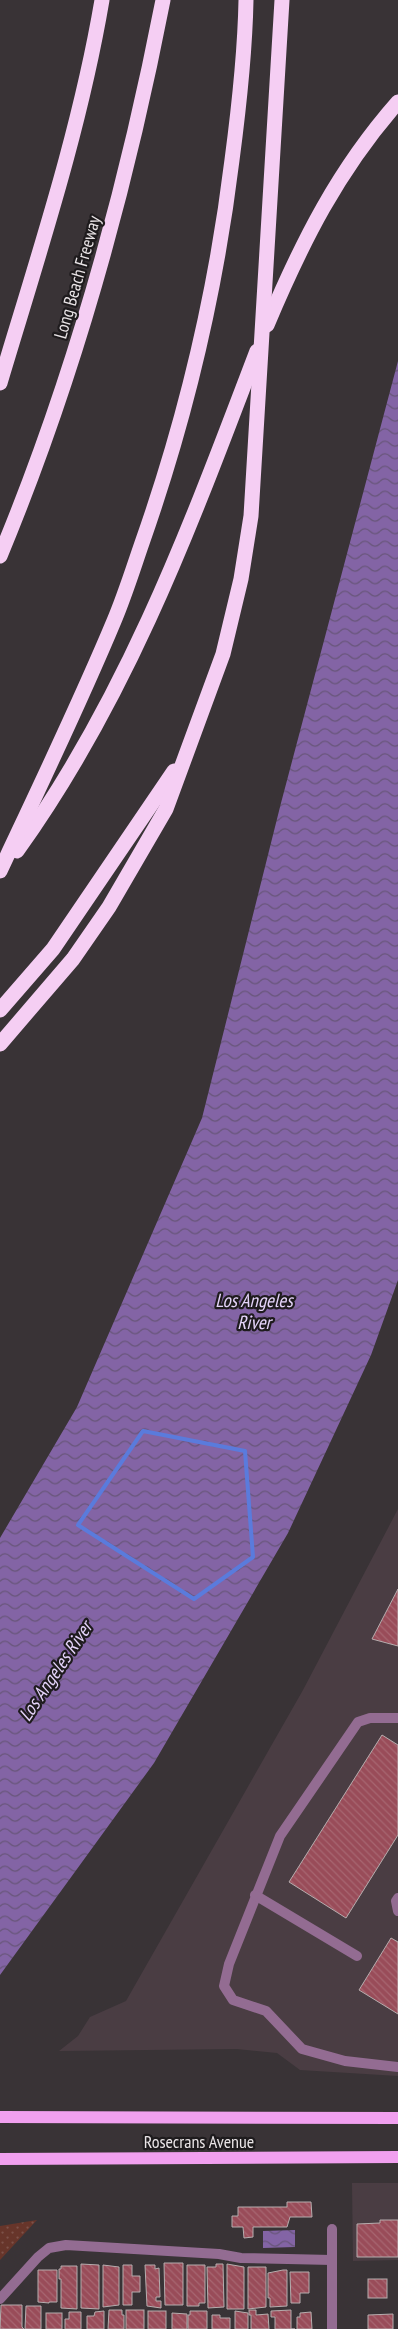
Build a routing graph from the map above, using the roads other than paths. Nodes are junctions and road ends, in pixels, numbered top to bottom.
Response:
1 (102, 0) edge
2 (163, 0) edge
3 (246, 0) edge
4 (282, 0) edge
5 (398, 102) edge
6 (0, 383) edge
7 (0, 556) edge
8 (186, 753) junction
9 (0, 871) edge
10 (0, 875) edge
11 (0, 1010) edge
12 (0, 1044) edge
13 (398, 1718) edge
14 (255, 1895) junction
15 (398, 1898) edge
16 (398, 1911) edge
17 (358, 1956) dead end
18 (398, 2067) edge
19 (0, 2117) edge
20 (398, 2118) edge
21 (398, 2157) edge
22 (0, 2159) edge
23 (332, 2229) dead end
24 (332, 2260) junction
25 (0, 2299) edge
26 (332, 2329) edge

1 - 6 highway
2 - 7 highway, Long Beach Freeway
3 - 9 highway
4 - 8 highway
5 - 10 highway
8 - 11 highway
8 - 12 highway
13 - 14 street
14 - 17 street
14 - 18 street
15 - 16 street
19 - 20 main road, Rosecrans Avenue
21 - 22 main road, Rosecrans Avenue
23 - 24 street
24 - 25 street
24 - 26 street

